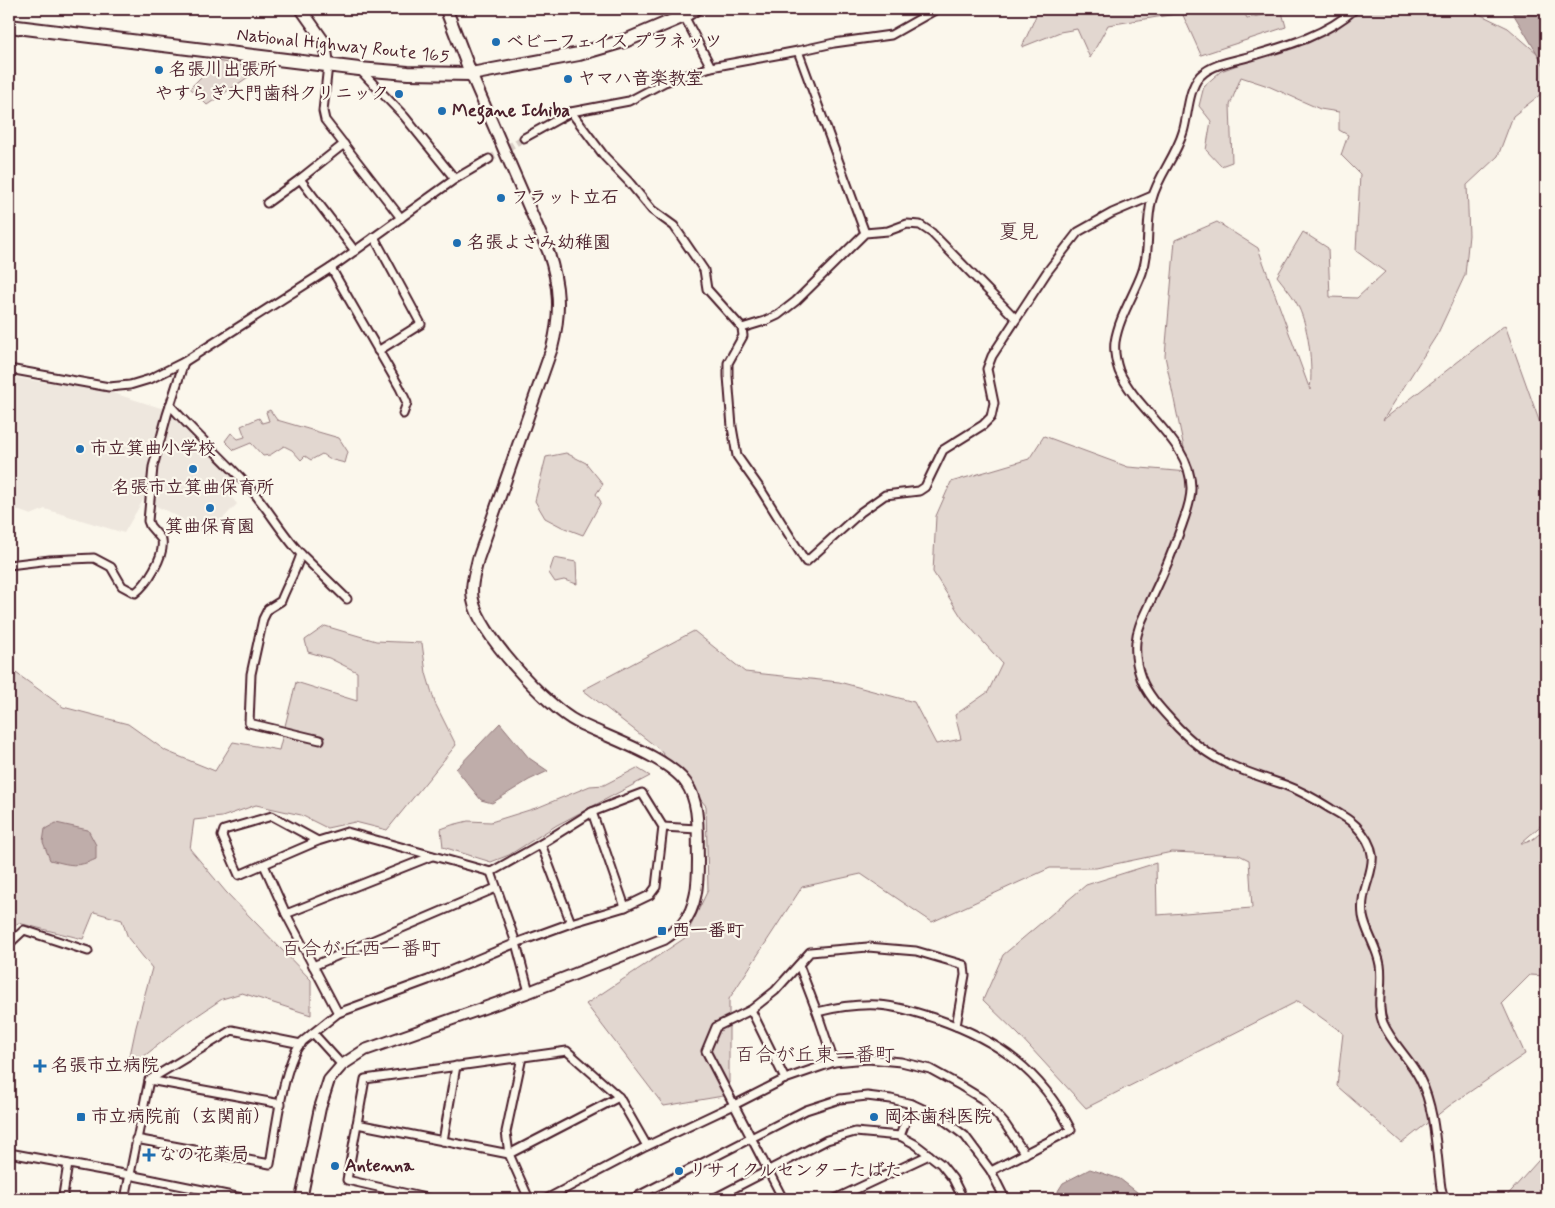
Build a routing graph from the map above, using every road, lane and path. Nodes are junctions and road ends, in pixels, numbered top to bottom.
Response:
1 (301, 9) edge
2 (446, 9) edge
3 (937, 9) edge
4 (1355, 9) edge
5 (686, 11) edge
6 (9, 26) edge
7 (798, 52) junction
8 (328, 64) junction
9 (711, 67) junction
10 (358, 69) junction
11 (471, 74) junction
12 (571, 112) junction
13 (524, 138) tunnel mouth
14 (344, 144) junction
15 (489, 159) tunnel mouth
16 (300, 179) junction
17 (455, 179) junction
18 (1152, 196) junction
19 (267, 204) dead end
20 (401, 218) junction
21 (865, 233) junction
22 (374, 238) junction
23 (356, 251) junction
24 (331, 268) junction
25 (1016, 319) junction
26 (742, 328) junction
27 (378, 351) junction
28 (184, 362) junction
29 (9, 369) edge
30 (170, 405) junction
31 (403, 414) dead end
32 (301, 554) junction
33 (9, 565) edge
34 (347, 599) dead end
35 (320, 740) dead end
36 (592, 812) junction
37 (663, 827) junction
38 (697, 829) junction
39 (318, 841) junction
40 (541, 844) junction
41 (433, 856) junction
42 (264, 865) junction
43 (492, 872) junction
44 (496, 888) junction
45 (625, 907) junction
46 (286, 914) junction
47 (571, 923) junction
48 (516, 943) junction
49 (9, 944) edge
50 (88, 951) dead end
51 (799, 965) junction
52 (313, 966) junction
53 (529, 992) junction
54 (751, 1010) junction
55 (817, 1012) junction
56 (338, 1013) junction
57 (956, 1026) junction
58 (313, 1033) junction
59 (301, 1044) junction
60 (522, 1057) junction
61 (834, 1062) junction
62 (342, 1065) junction
63 (456, 1066) junction
64 (785, 1079) junction
65 (149, 1080) junction
66 (619, 1097) junction
67 (280, 1104) junction
68 (912, 1104) junction
69 (734, 1105) junction
70 (357, 1124) junction
71 (900, 1136) junction
72 (136, 1139) junction
73 (751, 1139) junction
74 (443, 1141) junction
75 (647, 1146) junction
76 (9, 1153) edge
77 (509, 1154) junction
78 (1025, 1154) junction
79 (929, 1155) junction
80 (68, 1164) junction
81 (768, 1171) junction
82 (991, 1171) junction
83 (129, 1175) junction
84 (716, 1198) edge
85 (61, 1199) edge
86 (125, 1199) edge
87 (246, 1199) edge
88 (301, 1199) edge
89 (430, 1199) edge
90 (529, 1199) edge
91 (546, 1199) edge
92 (632, 1199) edge
93 (783, 1199) edge
94 (835, 1199) edge
95 (962, 1199) edge
96 (1005, 1199) edge
97 (1444, 1199) edge

1 - 8 street
2 - 11 main road
3 - 7 street
4 - 18 street
5 - 9 street
5 - 11 highway, National Highway Route 165
6 - 8 highway, National Highway Route 165
7 - 9 street
7 - 21 street
8 - 10 highway, National Highway Route 165
8 - 14 street
9 - 12 street
10 - 11 highway, National Highway Route 165
10 - 17 street
11 - 38 street
12 - 13 street
12 - 26 street
14 - 16 street
14 - 20 street
15 - 17 street
16 - 19 street
16 - 23 street
17 - 20 street
18 - 25 street
18 - 97 street
20 - 22 street
21 - 25 street
21 - 26 street
22 - 23 street
22 - 27 street
23 - 24 street
24 - 27 street
24 - 28 street
25 - 26 street
27 - 31 street
28 - 29 street
28 - 30 street
30 - 32 street
30 - 33 street
32 - 34 street
32 - 35 street
36 - 37 street
36 - 40 street
36 - 45 street
37 - 38 street
37 - 45 street
38 - 53 street
39 - 41 street
39 - 42 street
39 - 42 street
40 - 43 street
40 - 47 street
41 - 43 street
41 - 46 street
42 - 46 street
43 - 44 street
44 - 48 street
44 - 52 street
45 - 47 street
46 - 52 street
47 - 48 street
48 - 53 street
48 - 56 street
49 - 50 street
51 - 54 street
51 - 55 street
51 - 57 street
52 - 56 street
53 - 62 street
54 - 64 street
54 - 69 street
55 - 57 street
55 - 61 street
56 - 58 street
57 - 78 street
58 - 59 street
58 - 62 street
59 - 65 street
59 - 67 street
60 - 63 street
60 - 66 street
60 - 77 street
61 - 64 street
61 - 78 street
62 - 88 street
63 - 70 street
63 - 74 street
64 - 69 street
65 - 67 street
65 - 72 street
66 - 75 street
66 - 77 street
67 - 72 street
68 - 71 street
68 - 73 street
68 - 82 street
69 - 73 street
69 - 75 street
70 - 74 street
70 - 89 street
71 - 79 street
71 - 81 street
72 - 83 street
73 - 81 street
73 - 92 street
74 - 77 street
75 - 91 street
76 - 80 street
77 - 90 street
78 - 82 street
79 - 94 street
79 - 95 street
80 - 83 street
80 - 85 street
81 - 84 street
81 - 93 street
82 - 96 street
83 - 86 street
83 - 87 street

